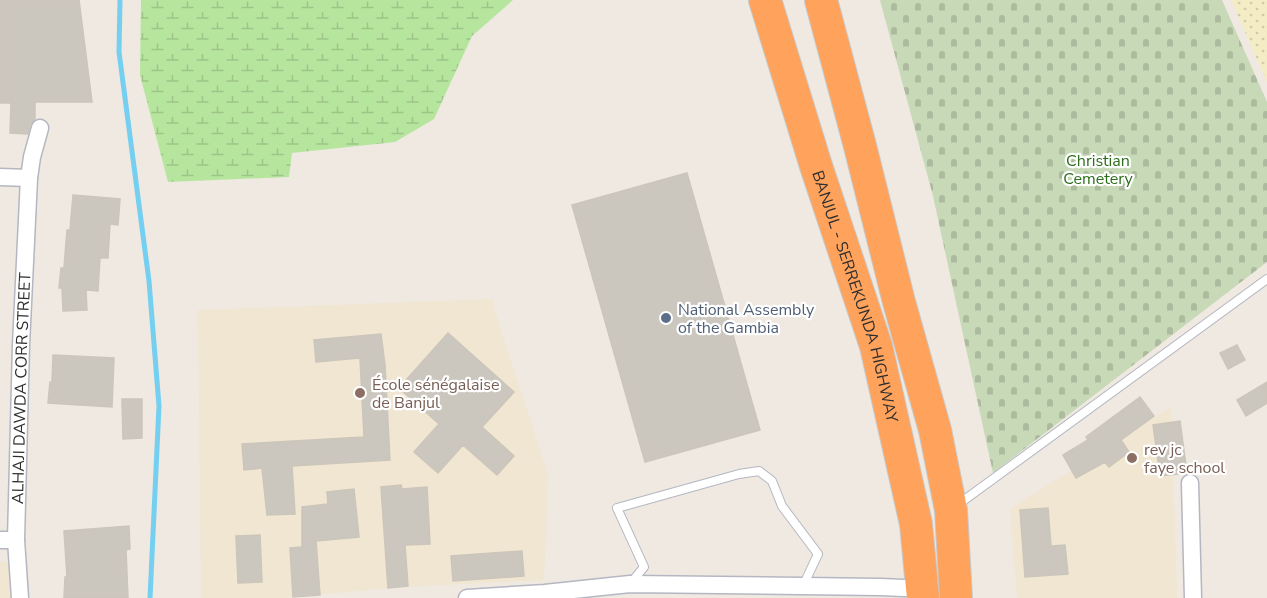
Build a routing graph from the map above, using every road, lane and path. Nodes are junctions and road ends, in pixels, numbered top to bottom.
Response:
1 (765, 0) edge
2 (821, 0) edge
3 (40, 128) dead end
4 (860, 146) junction
5 (816, 166) junction
6 (0, 177) edge
7 (29, 178) junction
8 (1267, 279) edge
9 (1190, 483) dead end
10 (951, 510) junction
11 (8, 540) edge
12 (630, 584) junction
13 (803, 587) junction
14 (923, 594) edge
15 (956, 595) edge
16 (20, 598) edge
17 (467, 598) edge
18 (1193, 598) edge

1 - 5 highway, BANJUL - SERREKUNDA HIGHWAY
2 - 4 highway
3 - 7 street, ALHAJI DAWDA CORR STREET
4 - 5 highway
4 - 10 highway
5 - 14 highway, BANJUL - SERREKUNDA HIGHWAY
6 - 7 street
7 - 11 street, ALHAJI DAWDA CORR STREET
8 - 10 lane
9 - 18 street
10 - 15 highway
11 - 16 street, ALHAJI DAWDA CORR STREET
12 - 13 street
12 - 13 lane
12 - 17 street
13 - 14 street
14 - 15 street

